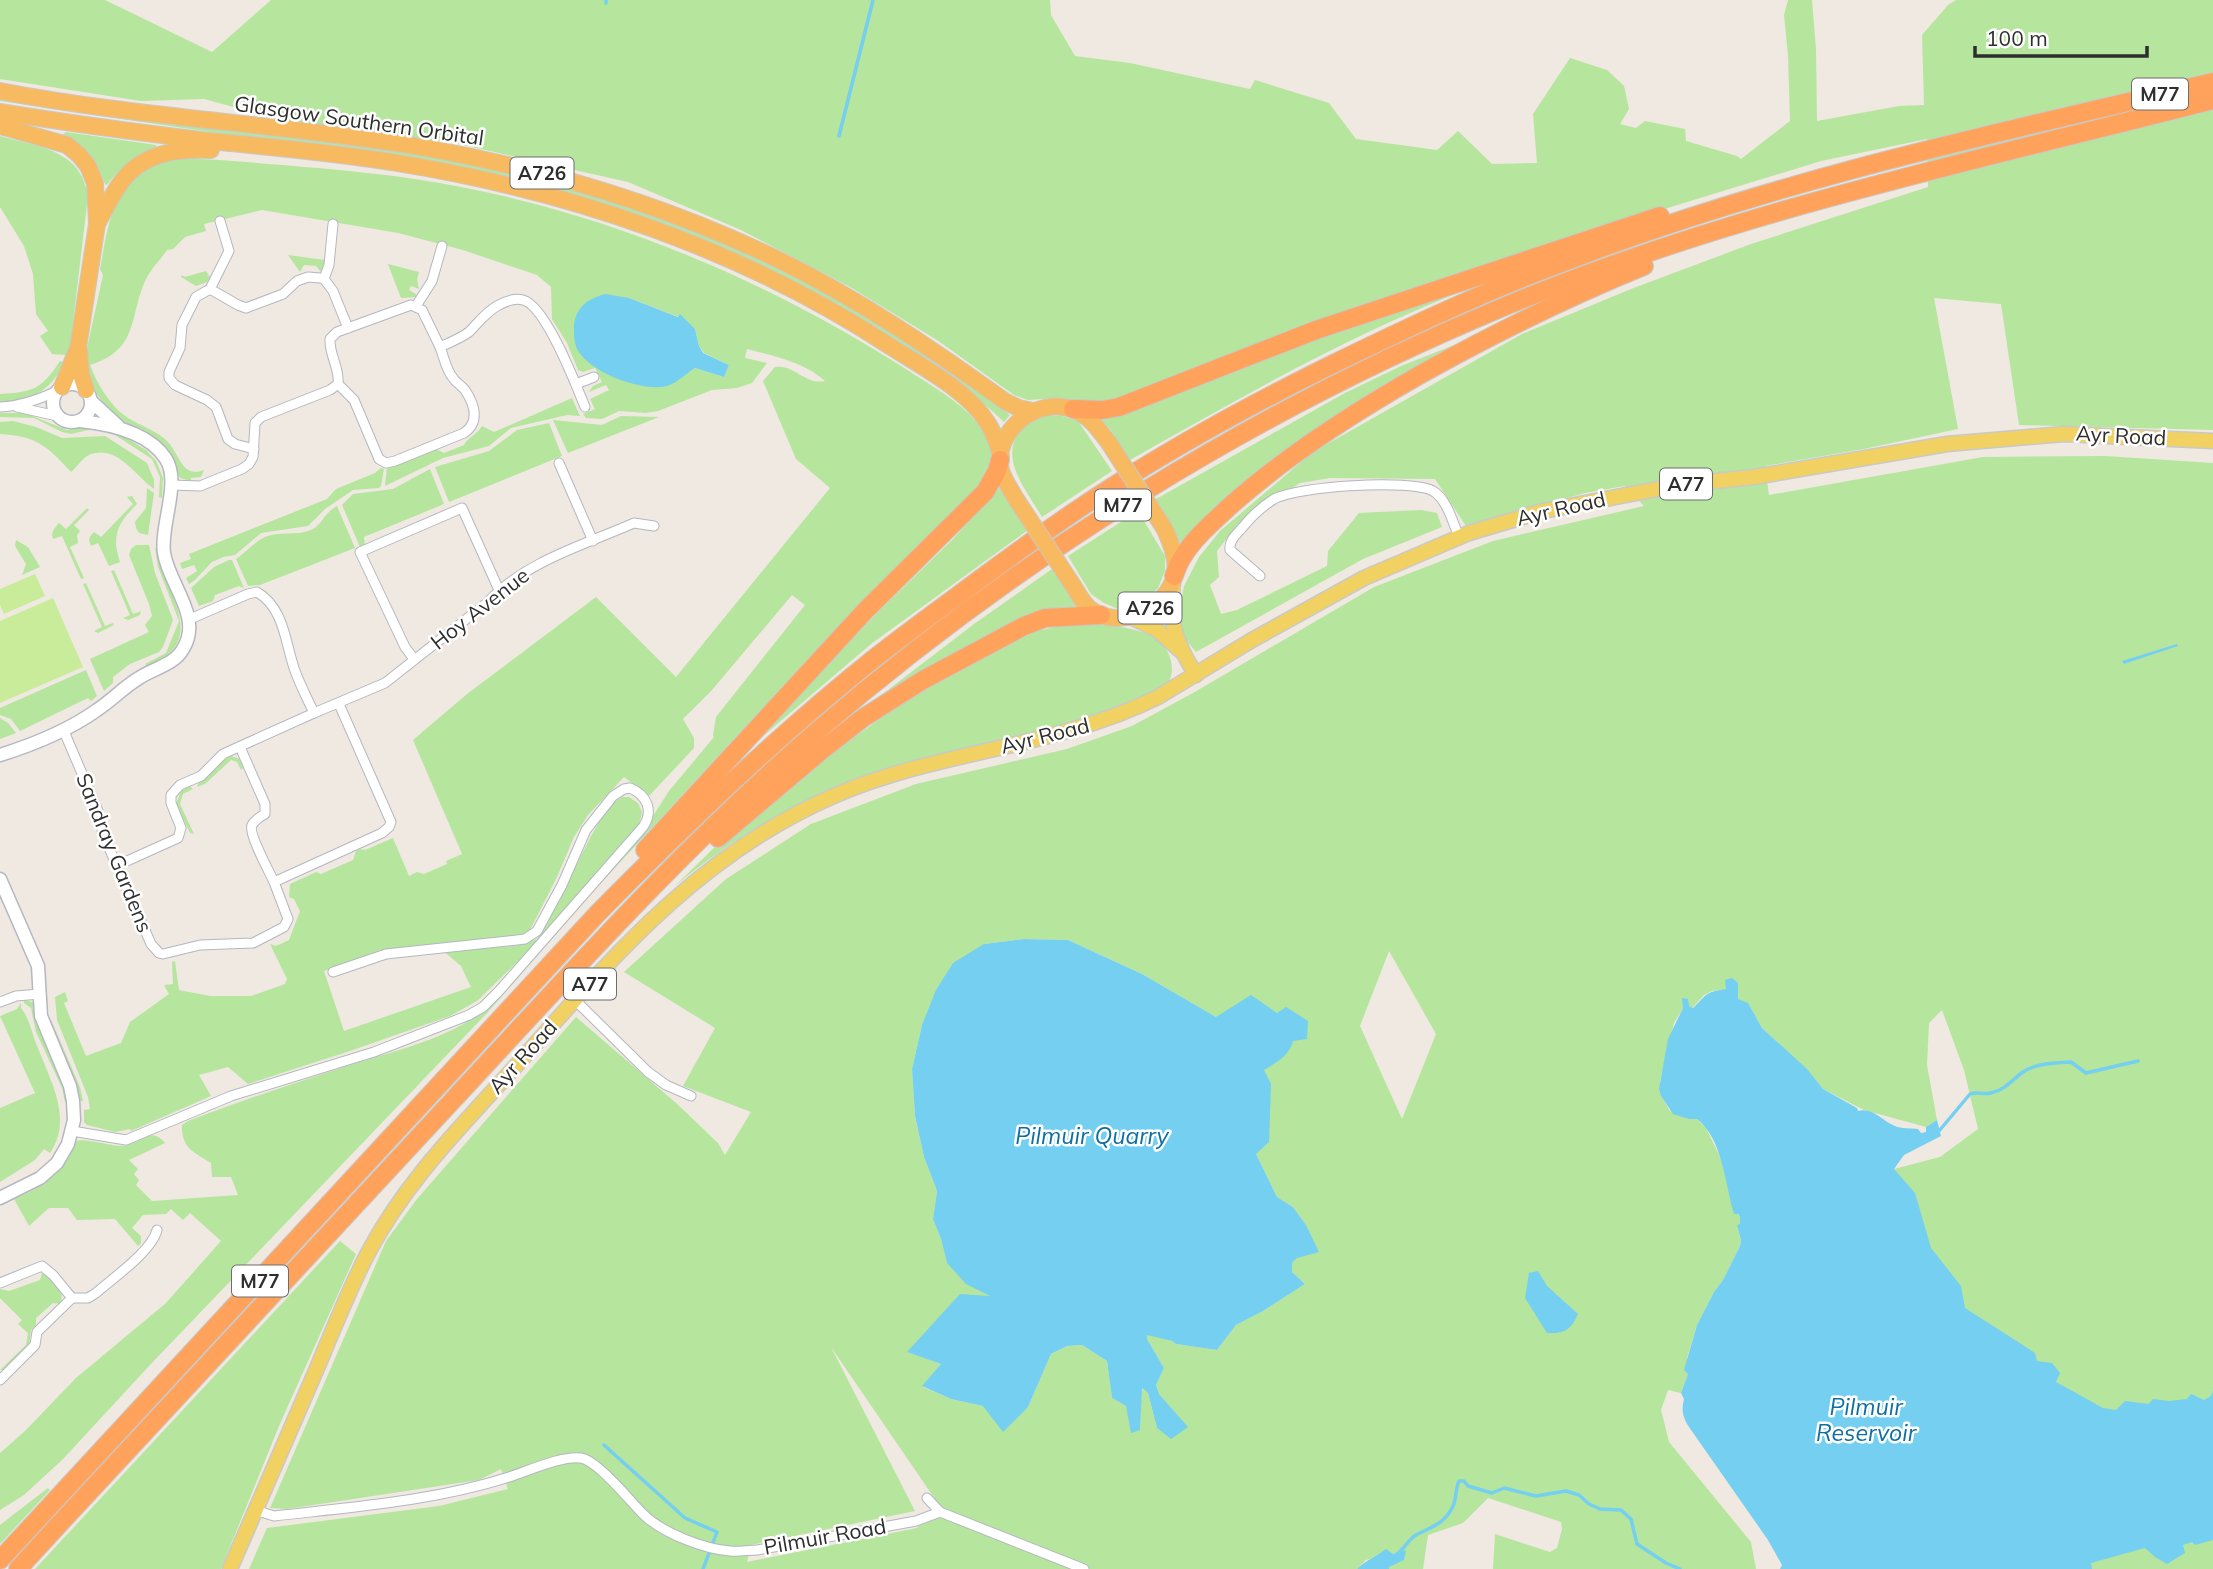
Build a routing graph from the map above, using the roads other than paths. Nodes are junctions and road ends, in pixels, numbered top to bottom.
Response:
1 (2213, 82) edge
2 (0, 91) edge
3 (2213, 100) edge
4 (0, 112) edge
5 (0, 126) edge
6 (316, 152) junction
7 (1917, 154) junction
8 (1791, 208) junction
9 (220, 221) dead end
10 (97, 224) junction
11 (333, 224) dead end
12 (442, 246) dead end
13 (324, 279) junction
14 (210, 289) junction
15 (416, 306) junction
16 (348, 328) junction
17 (440, 347) junction
18 (78, 348) junction
19 (594, 377) dead end
20 (338, 384) junction
21 (576, 384) junction
22 (59, 389) junction
23 (89, 395) junction
24 (15, 406) junction
25 (0, 407) edge
26 (585, 407) dead end
27 (1073, 410) junction
28 (1033, 411) junction
29 (57, 416) junction
30 (80, 421) junction
31 (121, 429) junction
32 (2213, 441) edge
33 (254, 449) junction
34 (1001, 459) junction
35 (559, 463) dead end
36 (171, 485) junction
37 (654, 526) dead end
38 (1459, 537) junction
39 (593, 541) junction
40 (1260, 576) dead end
41 (1174, 578) junction
42 (499, 590) junction
43 (1101, 615) junction
44 (1131, 617) junction
45 (190, 619) junction
46 (1182, 652) junction
47 (414, 659) junction
48 (1196, 674) junction
49 (338, 704) junction
50 (314, 713) junction
51 (63, 729) junction
52 (240, 747) junction
53 (0, 755) edge
54 (116, 866) junction
55 (0, 879) edge
56 (274, 882) junction
57 (333, 972) dead end
58 (40, 994) junction
59 (518, 1000) junction
60 (575, 1000) junction
61 (0, 1002) edge
62 (691, 1096) dead end
63 (72, 1131) junction
64 (0, 1198) edge
65 (157, 1230) dead end
66 (318, 1246) junction
67 (0, 1283) edge
68 (72, 1298) junction
69 (0, 1380) edge
70 (927, 1498) dead end
71 (255, 1510) junction
72 (940, 1512) junction
73 (0, 1560) edge
74 (18, 1569) edge
75 (230, 1569) edge
76 (1084, 1569) edge

1 - 7 highway, M77
2 - 28 highway, Glasgow Southern Orbital / A726
3 - 8 highway, M77
4 - 6 highway, Glasgow Southern Orbital / A726
5 - 10 highway
6 - 10 highway
6 - 34 highway, Glasgow Southern Orbital / A726
7 - 27 highway
7 - 59 highway, M77
8 - 41 highway
8 - 66 highway, M77
9 - 14 street
10 - 18 highway
11 - 13 street
12 - 15 street
13 - 14 street
13 - 16 street
14 - 33 street
15 - 16 street
15 - 17 street
16 - 20 street
17 - 20 street
17 - 21 street
18 - 22 highway
18 - 23 highway
19 - 21 street
20 - 33 street
21 - 26 street
22 - 23 street
22 - 24 street
22 - 29 street
23 - 30 street
23 - 31 street
24 - 25 street
24 - 29 street
27 - 28 highway, A726
27 - 41 highway, A726, bridge
28 - 34 highway
29 - 30 street
30 - 31 street
31 - 36 street
32 - 38 main road, Ayr Road / A77
33 - 36 street
34 - 43 highway, A726, bridge
34 - 59 highway, M77
35 - 39 street
36 - 45 street
37 - 39 street, Hoy Avenue
38 - 40 street
38 - 48 main road, Ayr Road / A77
39 - 42 street, Hoy Avenue
41 - 44 highway, A726
41 - 46 main road, A726
42 - 47 street, Hoy Avenue
42 - 47 street
43 - 44 highway, A726
43 - 66 highway
44 - 46 main road, A726
45 - 50 street
45 - 51 street
46 - 48 main road, A726
47 - 49 street, Hoy Avenue
48 - 60 main road, Ayr Road / A77
49 - 50 street, Hoy Avenue
49 - 56 street
50 - 52 street, Hoy Avenue
51 - 53 street
51 - 54 street, Sandray Gardens
52 - 54 street, Hoy Avenue
52 - 56 street
54 - 56 street, Sandray Gardens
55 - 58 street
57 - 63 street
58 - 61 street
58 - 63 street
59 - 73 highway, M77
60 - 62 street
60 - 71 main road, Ayr Road / A77
63 - 64 street
65 - 68 street
66 - 74 highway, M77
67 - 68 street
68 - 69 street
70 - 72 street
71 - 72 street, Pilmuir Road
71 - 75 main road, Ayr Road / A77
72 - 76 street

